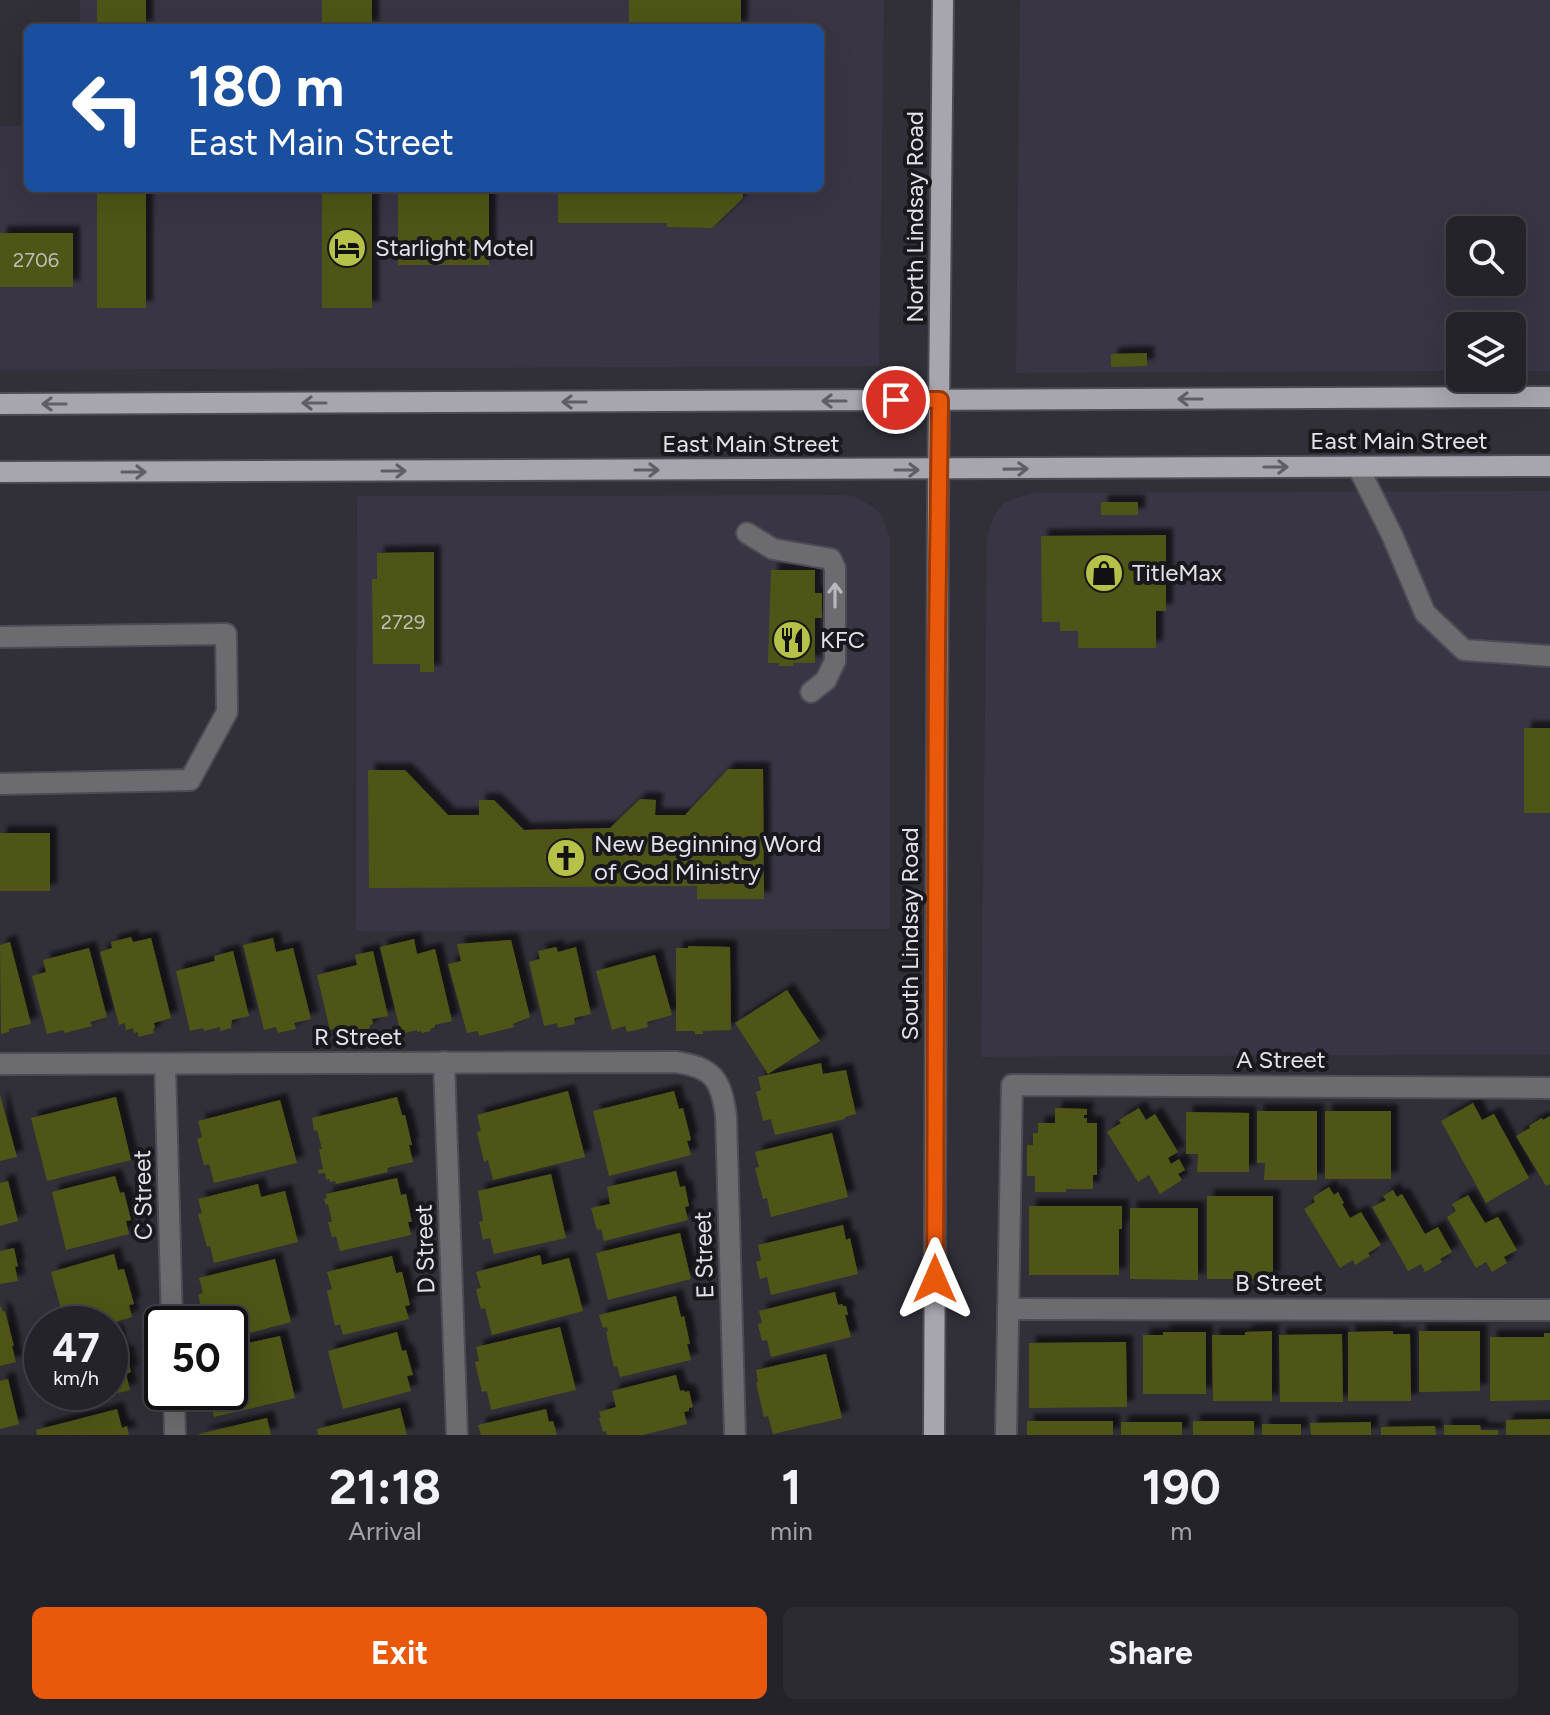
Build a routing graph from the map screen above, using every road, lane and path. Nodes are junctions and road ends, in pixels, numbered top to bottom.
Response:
1 (943, 0) edge
2 (1550, 397) edge
3 (940, 400) junction
4 (0, 404) edge
5 (939, 434) joint
6 (1550, 466) edge
7 (1358, 467) junction
8 (938, 470) junction
9 (0, 472) edge
10 (747, 533) dead end
11 (0, 637) edge
12 (1550, 656) edge
13 (811, 692) dead end
14 (0, 784) edge
15 (444, 1062) junction
16 (0, 1064) edge
17 (165, 1064) junction
18 (713, 1076) joint
19 (1550, 1088) edge
20 (172, 1306) edge
21 (1008, 1309) junction
22 (1550, 1310) edge
23 (174, 1410) edge
24 (175, 1435) edge
25 (457, 1435) edge
26 (735, 1435) edge
27 (934, 1435) edge
28 (1006, 1435) edge

1 - 3 main road, North Lindsay Road
2 -> 3 main road, East Main Street
3 -> 4 main road, East Main Street
3 - 5 main road, North Lindsay Road
5 - 8 main road, South Lindsay Road
6 - 7 main road, East Main Street
8 -> 7 main road, East Main Street
7 - 12 lane
9 -> 8 main road, East Main Street
8 - 27 main road, South Lindsay Road
13 -> 10 lane
11 - 14 lane
15 - 17 lane, R Street
15 - 18 lane, R Street
15 - 25 lane, D Street
16 - 17 lane, R Street
17 - 20 lane, C Street
18 - 26 lane, E Street
19 - 21 lane, A Street
21 - 22 lane, B Street
21 - 28 lane
23 - 24 lane

